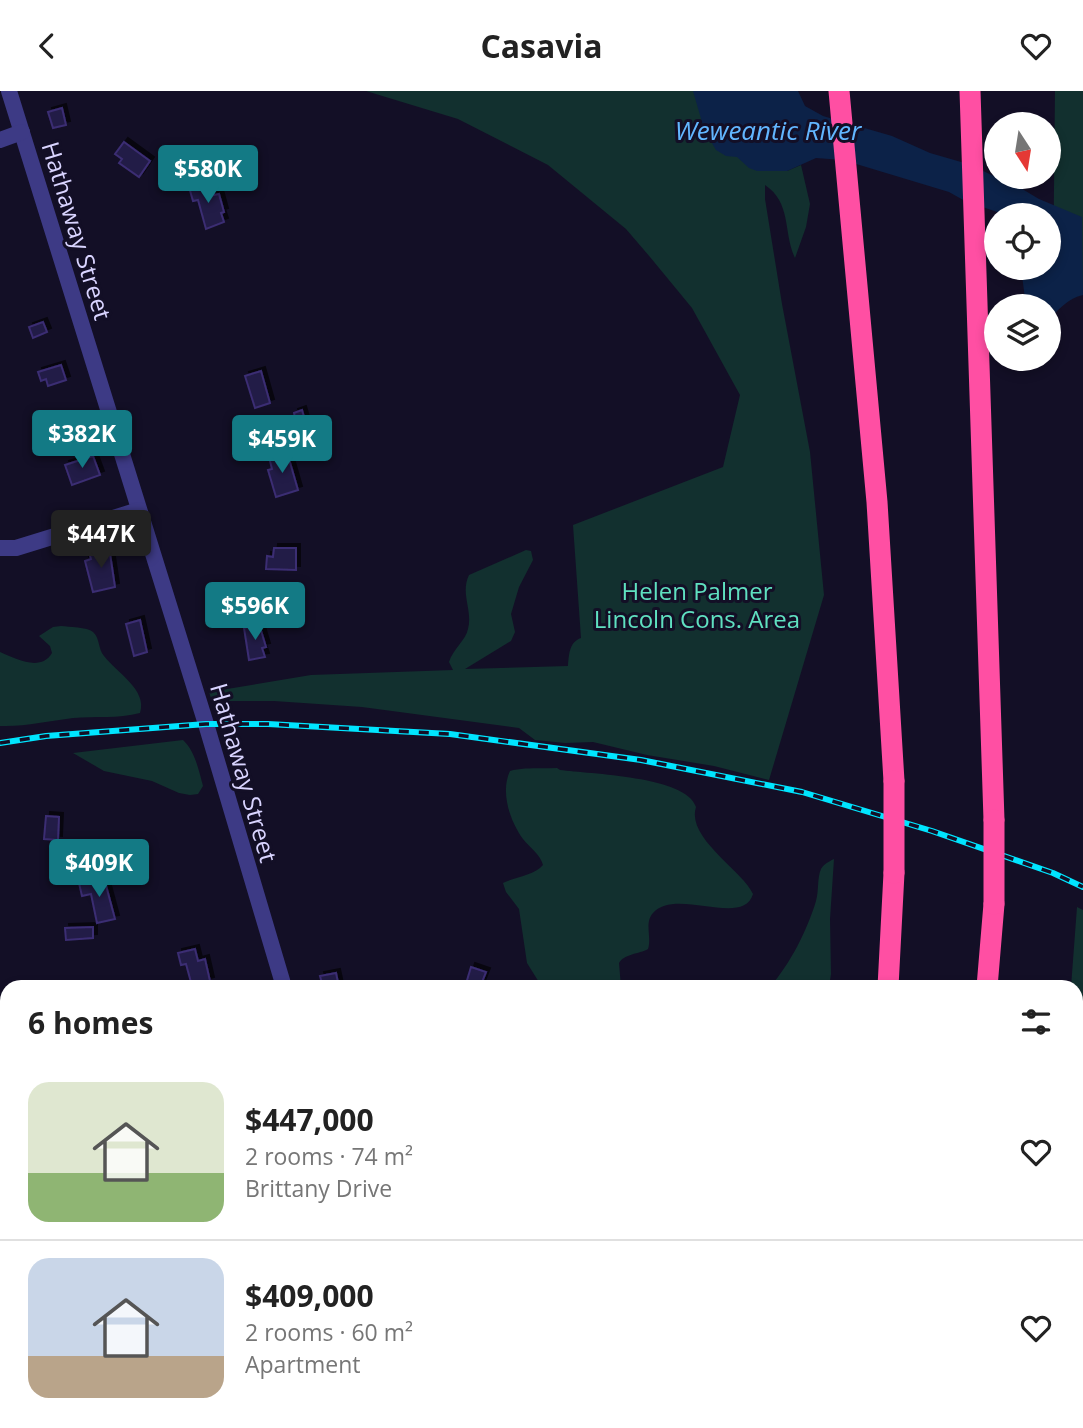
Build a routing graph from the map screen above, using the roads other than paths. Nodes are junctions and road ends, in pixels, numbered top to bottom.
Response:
1 (9, 91) edge
2 (970, 91) edge
3 (839, 94) edge
4 (22, 132) junction
5 (0, 140) edge
6 (139, 510) junction
7 (0, 548) edge
8 (282, 980) edge
9 (888, 980) edge
10 (988, 980) edge

1 - 4 street, Hathaway Street
2 - 10 highway, bridge
3 - 9 highway, bridge
4 - 5 street
4 - 6 street, Hathaway Street
6 - 7 street
6 - 8 street, Hathaway Street

